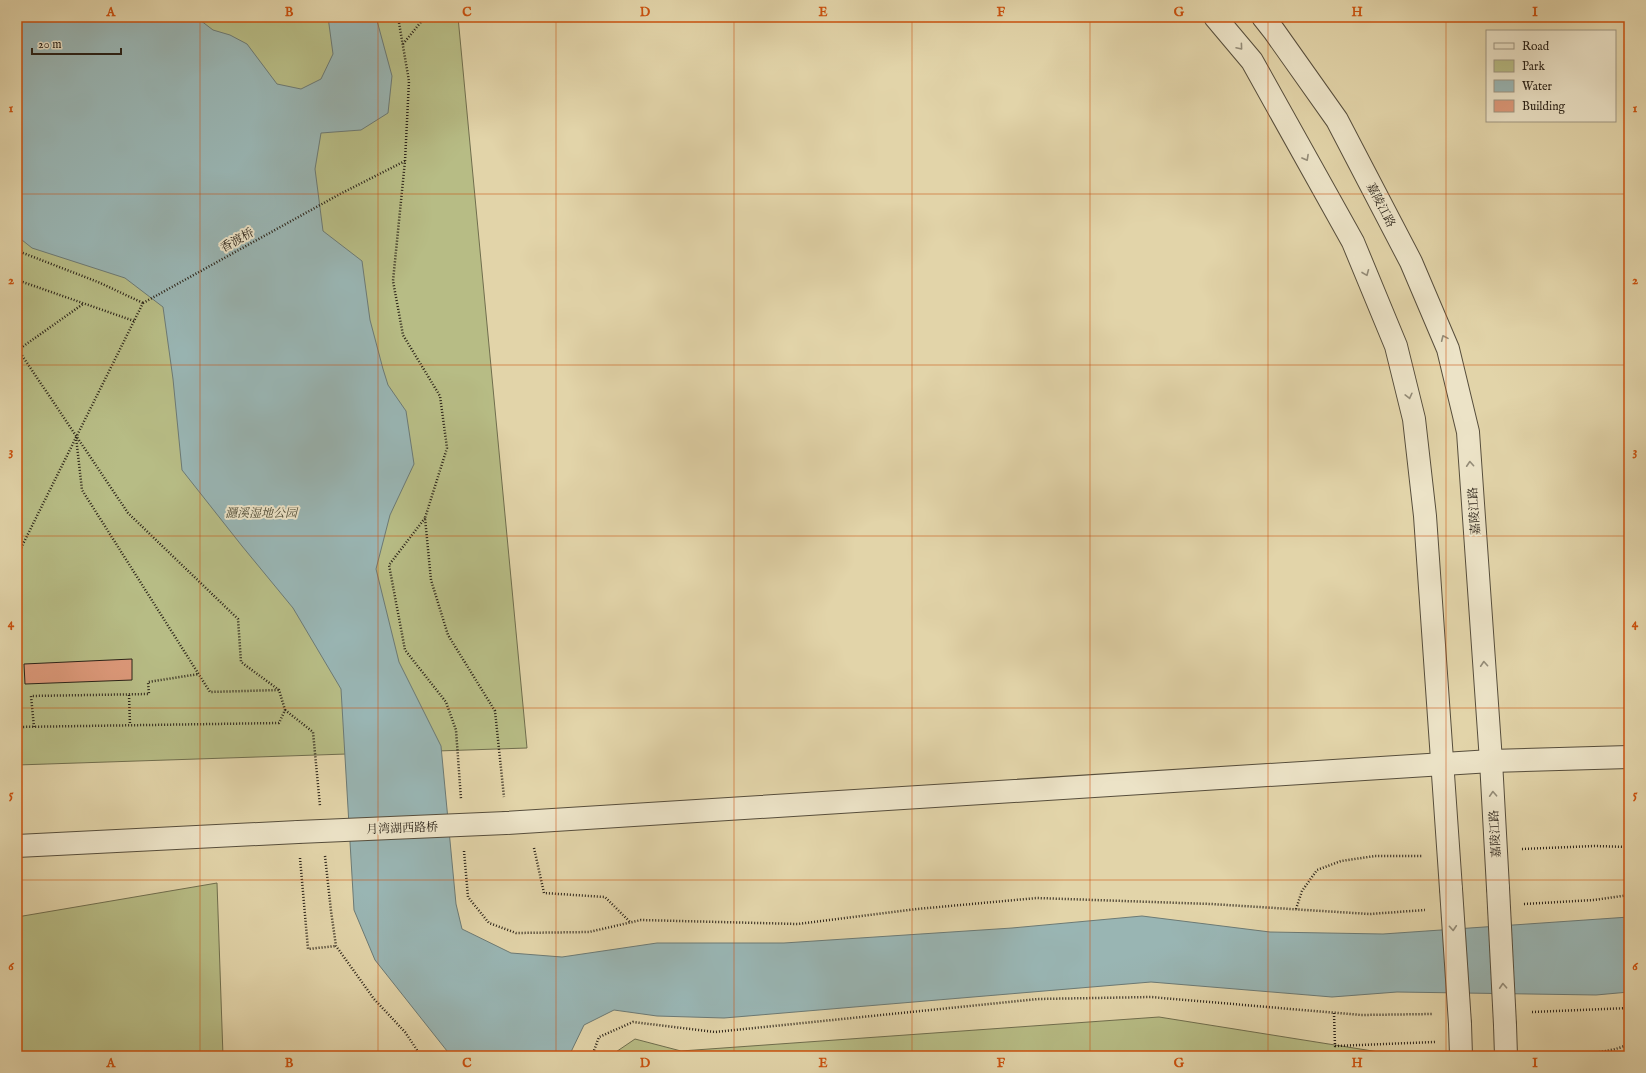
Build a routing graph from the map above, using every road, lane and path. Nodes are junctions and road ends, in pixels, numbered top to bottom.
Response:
1 (398, 17) edge
2 (425, 17) edge
3 (1215, 17) edge
4 (1263, 17) edge
5 (403, 45) junction
6 (405, 161) junction
7 (17, 246) edge
8 (17, 280) edge
9 (143, 303) junction
10 (84, 304) junction
11 (134, 321) junction
12 (18, 349) edge
13 (76, 437) junction
14 (425, 518) junction
15 (17, 554) edge
16 (199, 674) junction
17 (279, 690) junction
18 (130, 695) junction
19 (285, 710) junction
20 (130, 725) junction
21 (17, 727) edge
22 (34, 727) junction
23 (1629, 757) edge
24 (1491, 762) junction
25 (1442, 765) junction
26 (461, 802) dead end
27 (321, 810) dead end
28 (529, 822) junction
29 (506, 823) junction
30 (298, 832) junction
31 (17, 846) edge
32 (1629, 847) edge
33 (324, 849) dead end
34 (464, 850) dead end
35 (1496, 850) junction
36 (1448, 856) junction
37 (1629, 895) edge
38 (1522, 905) dead end
39 (1296, 909) junction
40 (1426, 910) dead end
41 (630, 923) junction
42 (336, 946) junction
43 (1629, 1008) edge
44 (1525, 1012) dead end
45 (1334, 1013) junction
46 (1439, 1014) dead end
47 (1460, 1041) edge
48 (1629, 1044) edge
49 (421, 1056) edge
50 (592, 1056) edge
51 (1506, 1056) edge

1 - 5 path
2 - 5 path
3 -> 25 street
24 -> 4 street, 嘉陵江路
5 - 6 path
6 - 9 path, 香渡桥
6 - 14 path
7 - 9 path
8 - 10 path
9 - 11 path
10 - 11 path
10 - 12 path
11 - 13 path
12 - 13 path
13 - 15 path
13 - 16 path
13 - 17 path
14 - 26 path
14 - 29 path
16 - 17 path
16 - 18 path
17 - 19 path
18 - 20 path
18 - 22 path
19 - 20 path
19 - 27 path
20 - 22 path
21 - 22 path
23 - 24 street, 月湾湖西路桥
24 - 25 street, 月湾湖西路桥
35 -> 24 street, 嘉陵江路
25 - 28 street, 月湾湖西路桥
25 - 36 street
28 - 29 street, 月湾湖西路桥
28 - 41 path
29 - 30 street, 月湾湖西路桥, bridge
30 - 31 street, 月湾湖西路桥
30 - 42 path
32 - 35 path
33 - 42 path
34 - 41 path
51 -> 35 street, 嘉陵江路, bridge
36 - 39 path
36 -> 47 street, bridge
37 - 38 path
39 - 40 path
39 - 41 path
42 - 49 path
43 - 44 path
45 - 46 path
45 - 47 path
45 - 50 path
48 - 51 path

